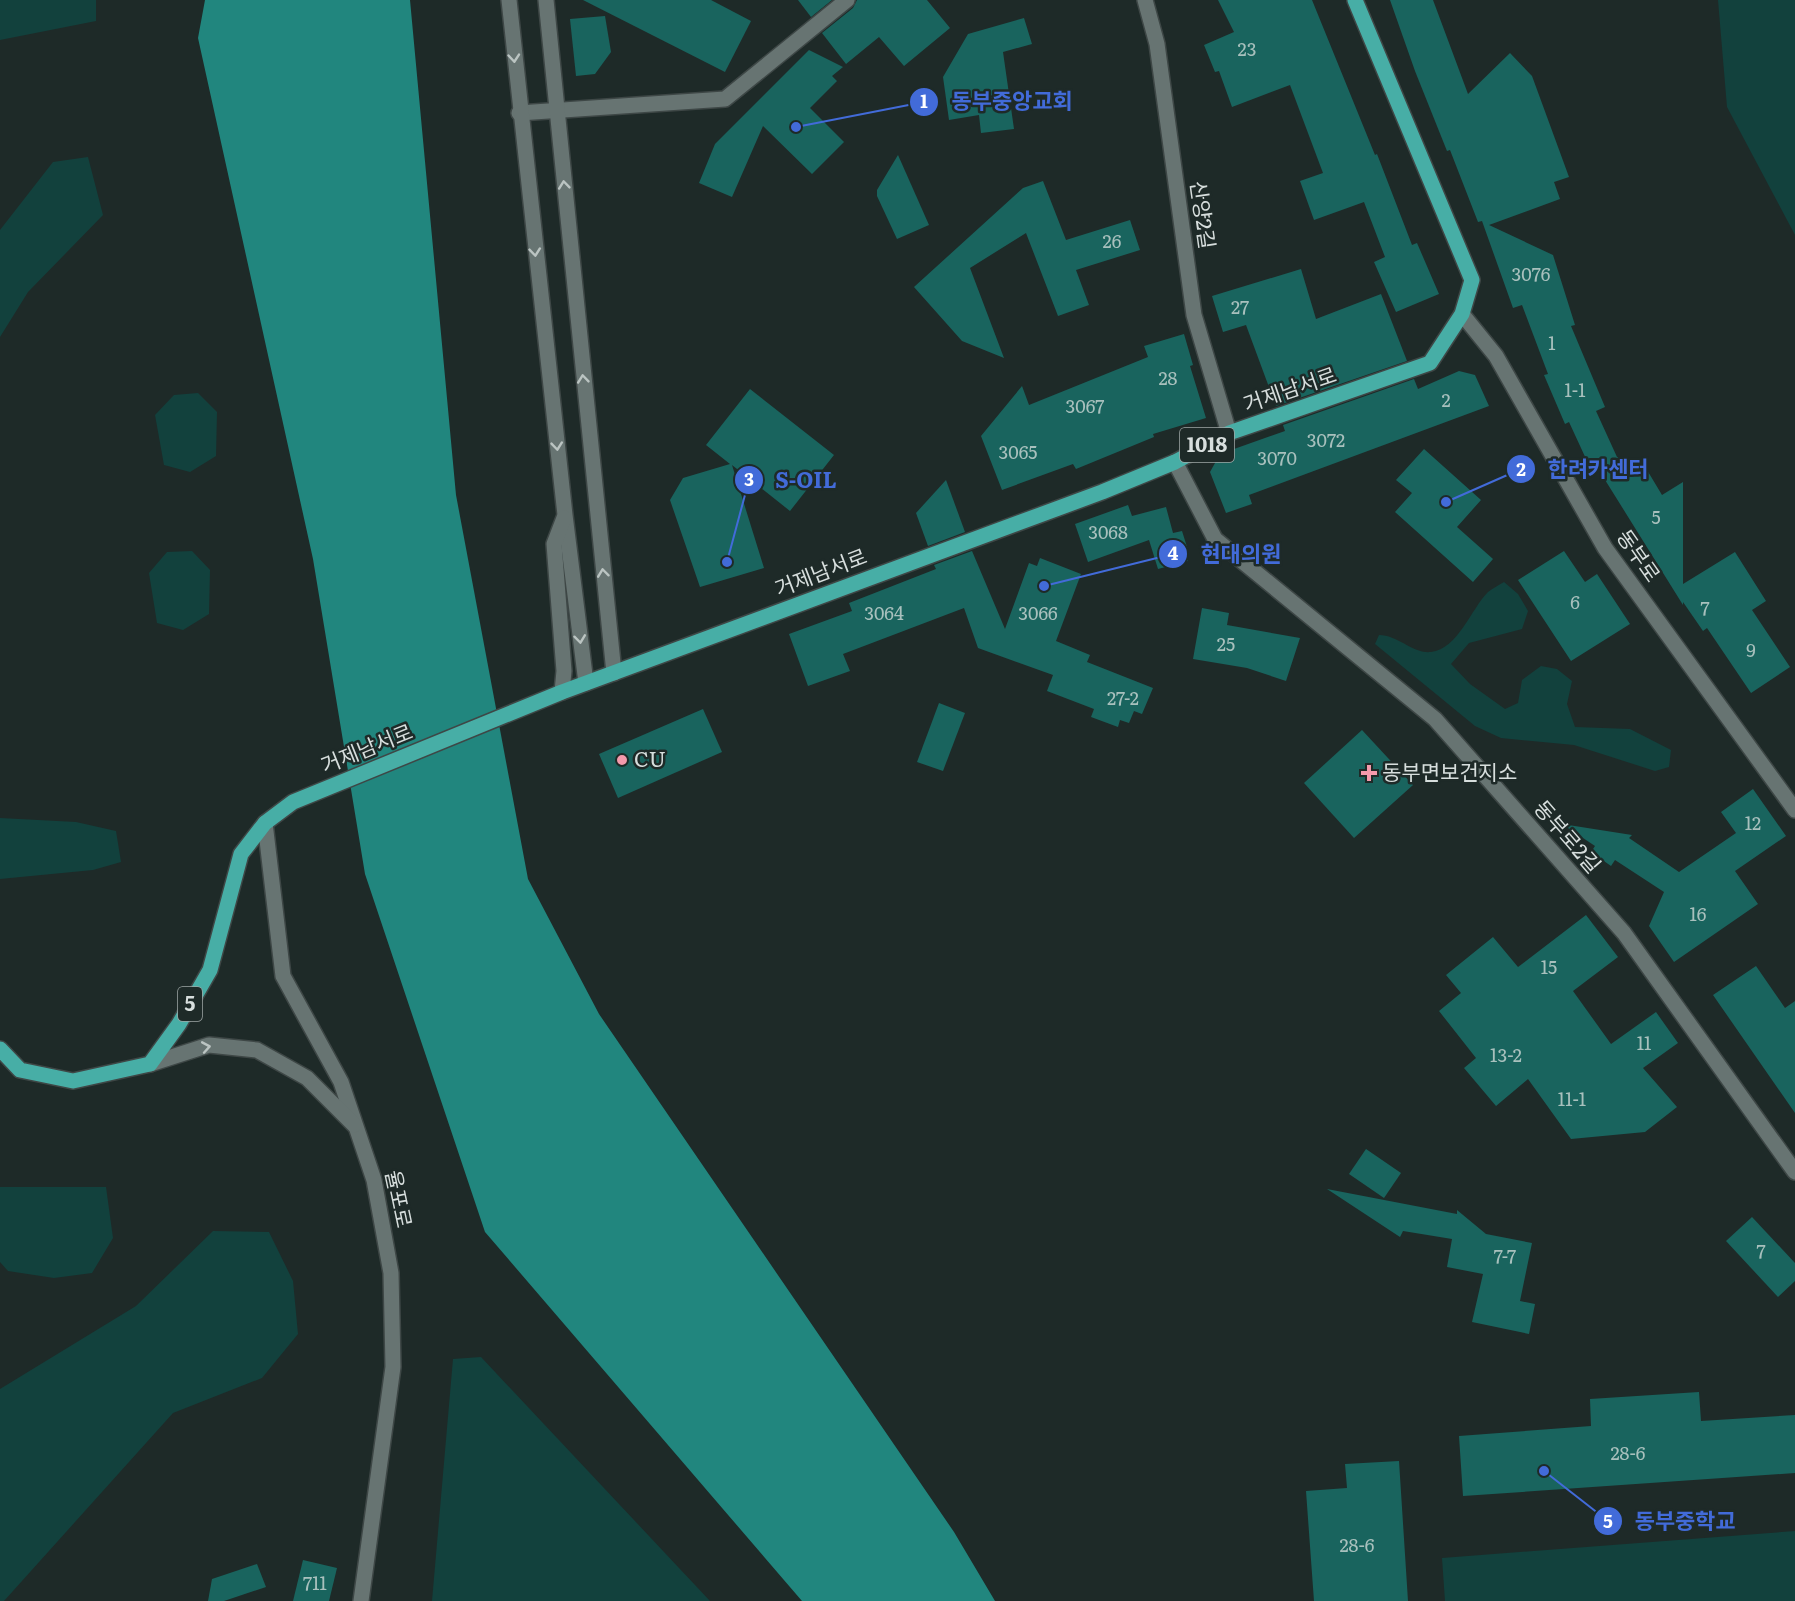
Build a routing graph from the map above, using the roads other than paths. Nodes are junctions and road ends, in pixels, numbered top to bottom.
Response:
1 (509, 0) edge
2 (546, 0) edge
3 (847, 0) edge
4 (1145, 0) edge
5 (1355, 0) edge
6 (557, 110) junction
7 (519, 113) junction
8 (1462, 314) junction
9 (1229, 433) junction
10 (1175, 462) junction
11 (564, 515) junction
12 (614, 673) junction
13 (586, 683) junction
14 (559, 694) junction
15 (1795, 810) edge
16 (265, 823) junction
17 (0, 1049) edge
18 (150, 1064) junction
19 (357, 1129) junction
20 (1795, 1172) edge
21 (361, 1601) edge

1 -> 7 street
2 - 6 street
3 - 6 street
4 - 9 street, 산양2길
5 - 8 main road, 거제남서로 / 1018
6 - 7 street
12 -> 6 street
7 -> 11 street
8 - 9 main road, 거제남서로 / 1018
8 - 15 street, 동부로
9 - 10 main road, 거제남서로 / 1018
10 - 12 main road, 거제남서로 / 1018
10 - 20 street, 동부로2길
11 -> 13 street
11 - 14 street
12 - 13 main road, 거제남서로 / 1018
13 - 14 main road, 거제남서로 / 1018
14 - 16 main road, 거제남서로 / 5
16 - 18 main road, 거제남서로 / 5
16 - 19 street, 율포로
17 - 18 main road
18 -> 19 street
19 - 21 street, 율포로

